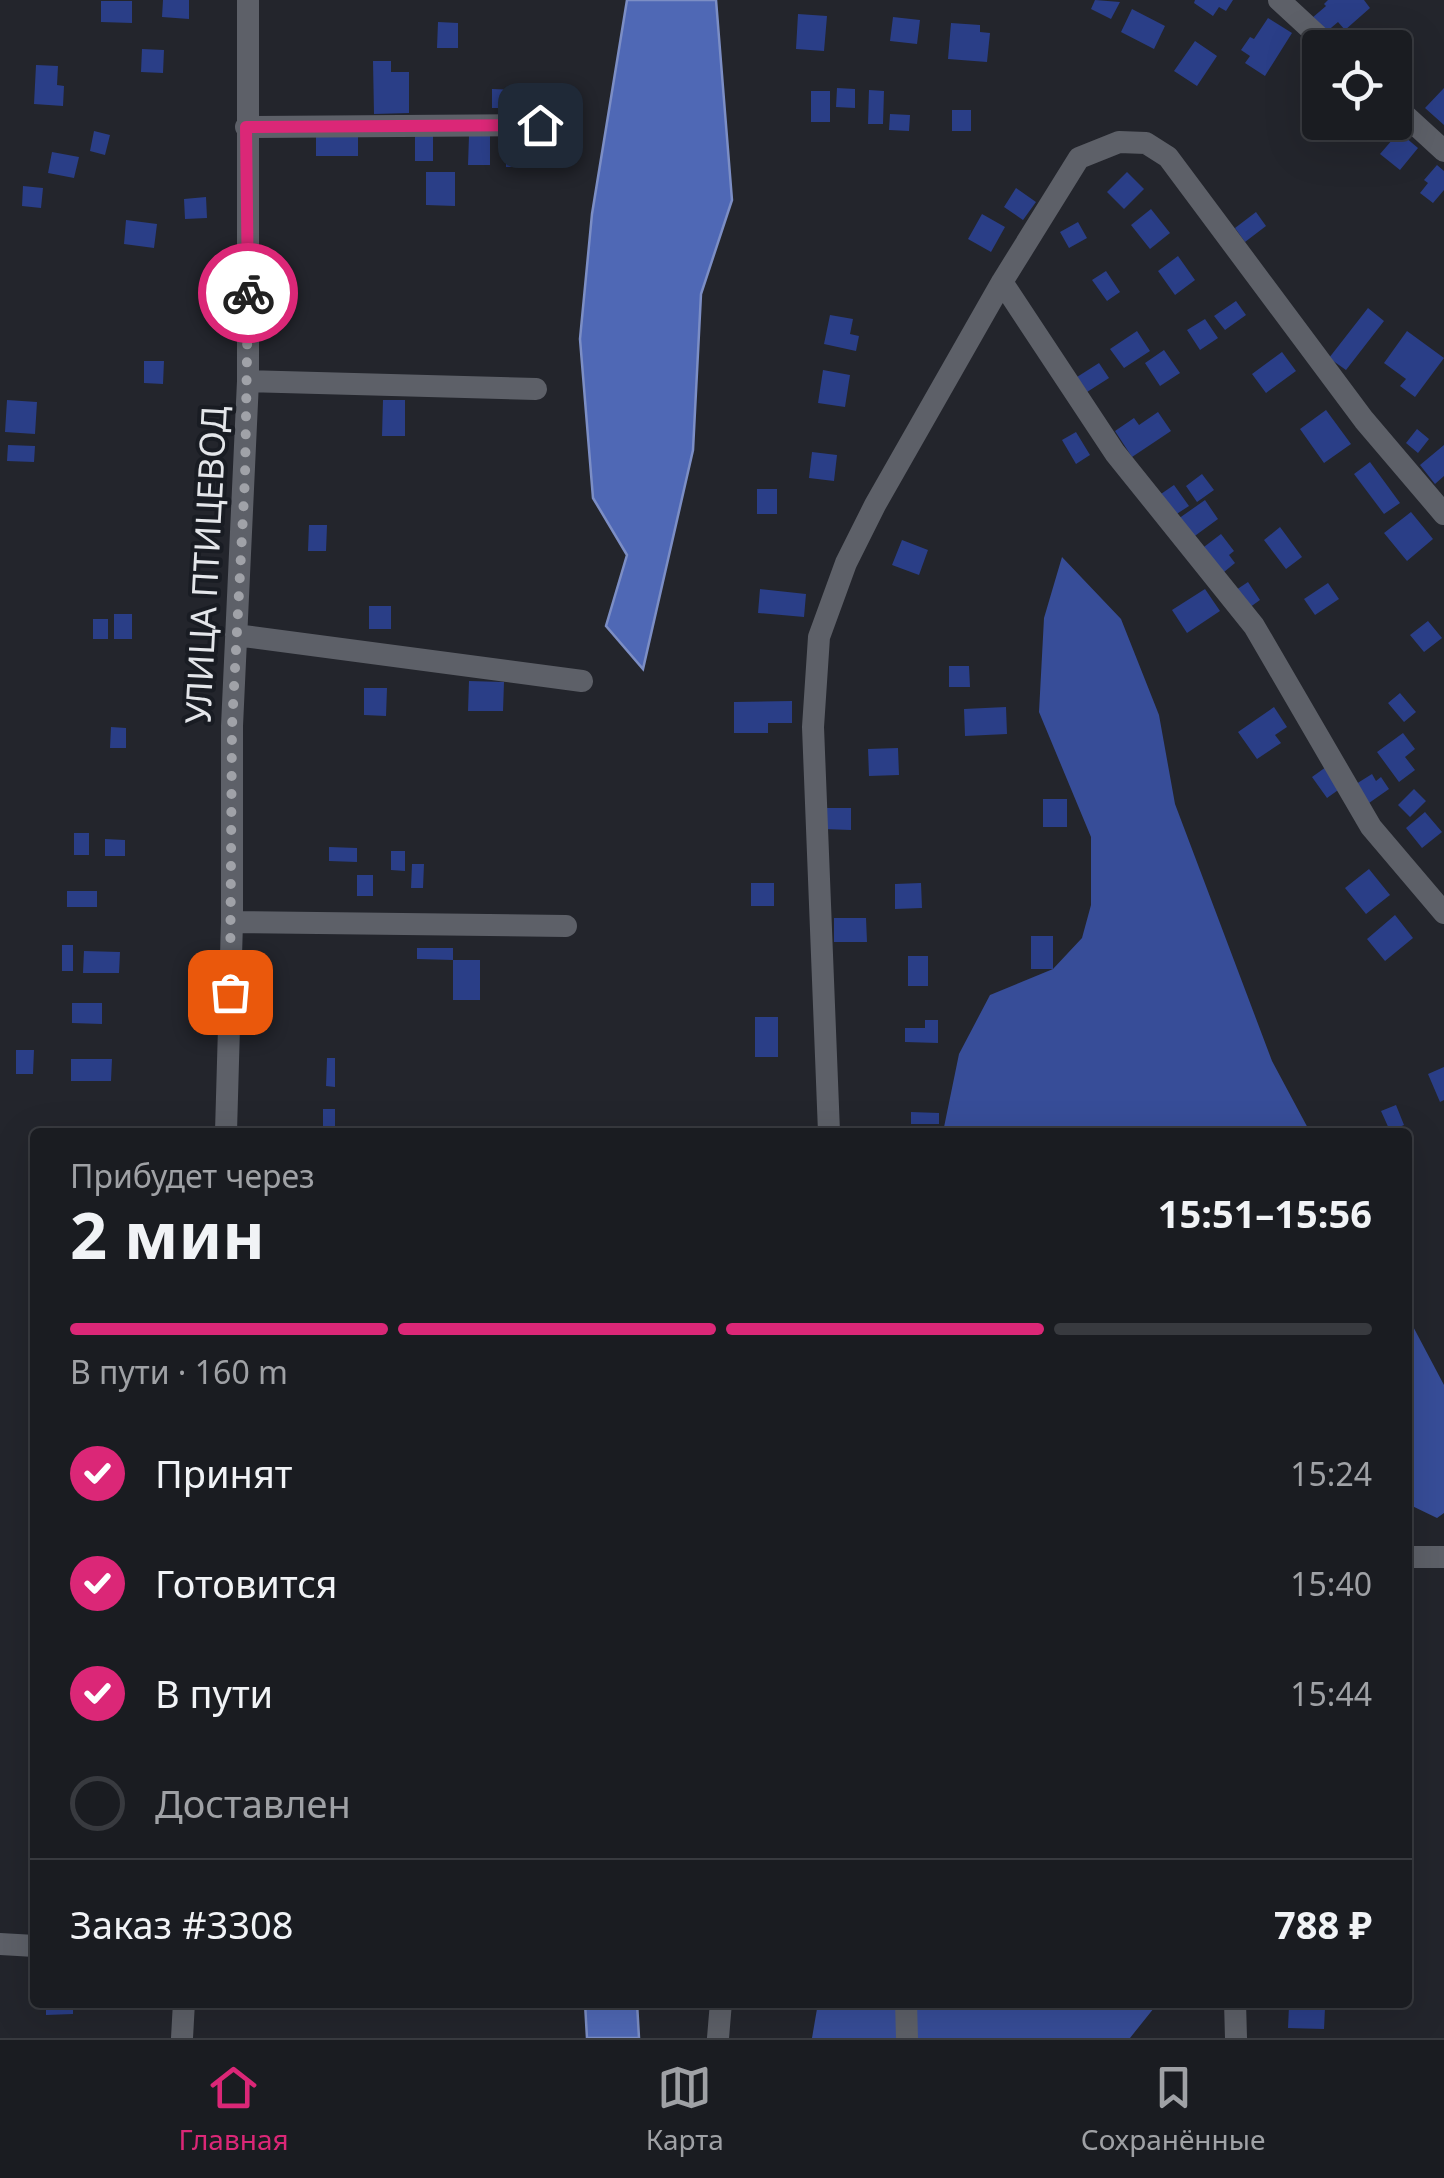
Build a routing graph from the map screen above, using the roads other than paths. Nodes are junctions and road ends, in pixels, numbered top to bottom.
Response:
1 (248, 0) edge
2 (1279, 0) edge
3 (1312, 30) edge
4 (1412, 122) edge
5 (540, 125) dead end
6 (246, 127) junction
7 (1444, 151) edge
8 (1002, 282) junction
9 (248, 381) junction
10 (536, 389) dead end
11 (1444, 514) edge
12 (236, 635) junction
13 (582, 681) dead end
14 (1444, 913) edge
15 (232, 922) junction
16 (566, 926) dead end
17 (226, 1128) edge
18 (829, 1128) edge
19 (1412, 1557) edge
20 (1444, 1558) edge
21 (0, 1944) edge
22 (30, 1946) edge
23 (184, 2008) edge
24 (720, 2008) edge
25 (906, 2008) edge
26 (1235, 2008) edge
27 (182, 2038) edge
28 (718, 2038) edge
29 (907, 2038) edge
30 (1236, 2038) edge

1 - 6 street, УЛИЦА ПТИЦЕВОД
2 - 3 street
4 - 7 street
5 - 6 street
6 - 9 street, УЛИЦА ПТИЦЕВОД
8 - 11 street
8 - 14 street
8 - 18 street
9 - 10 street
9 - 12 street, УЛИЦА ПТИЦЕВОД
12 - 13 street
12 - 15 street, УЛИЦА ПТИЦЕВОД
15 - 16 street
15 - 17 street, УЛИЦА ПТИЦЕВОД
19 - 20 street
21 - 22 street
23 - 27 street
24 - 28 street
25 - 29 street
26 - 30 street

